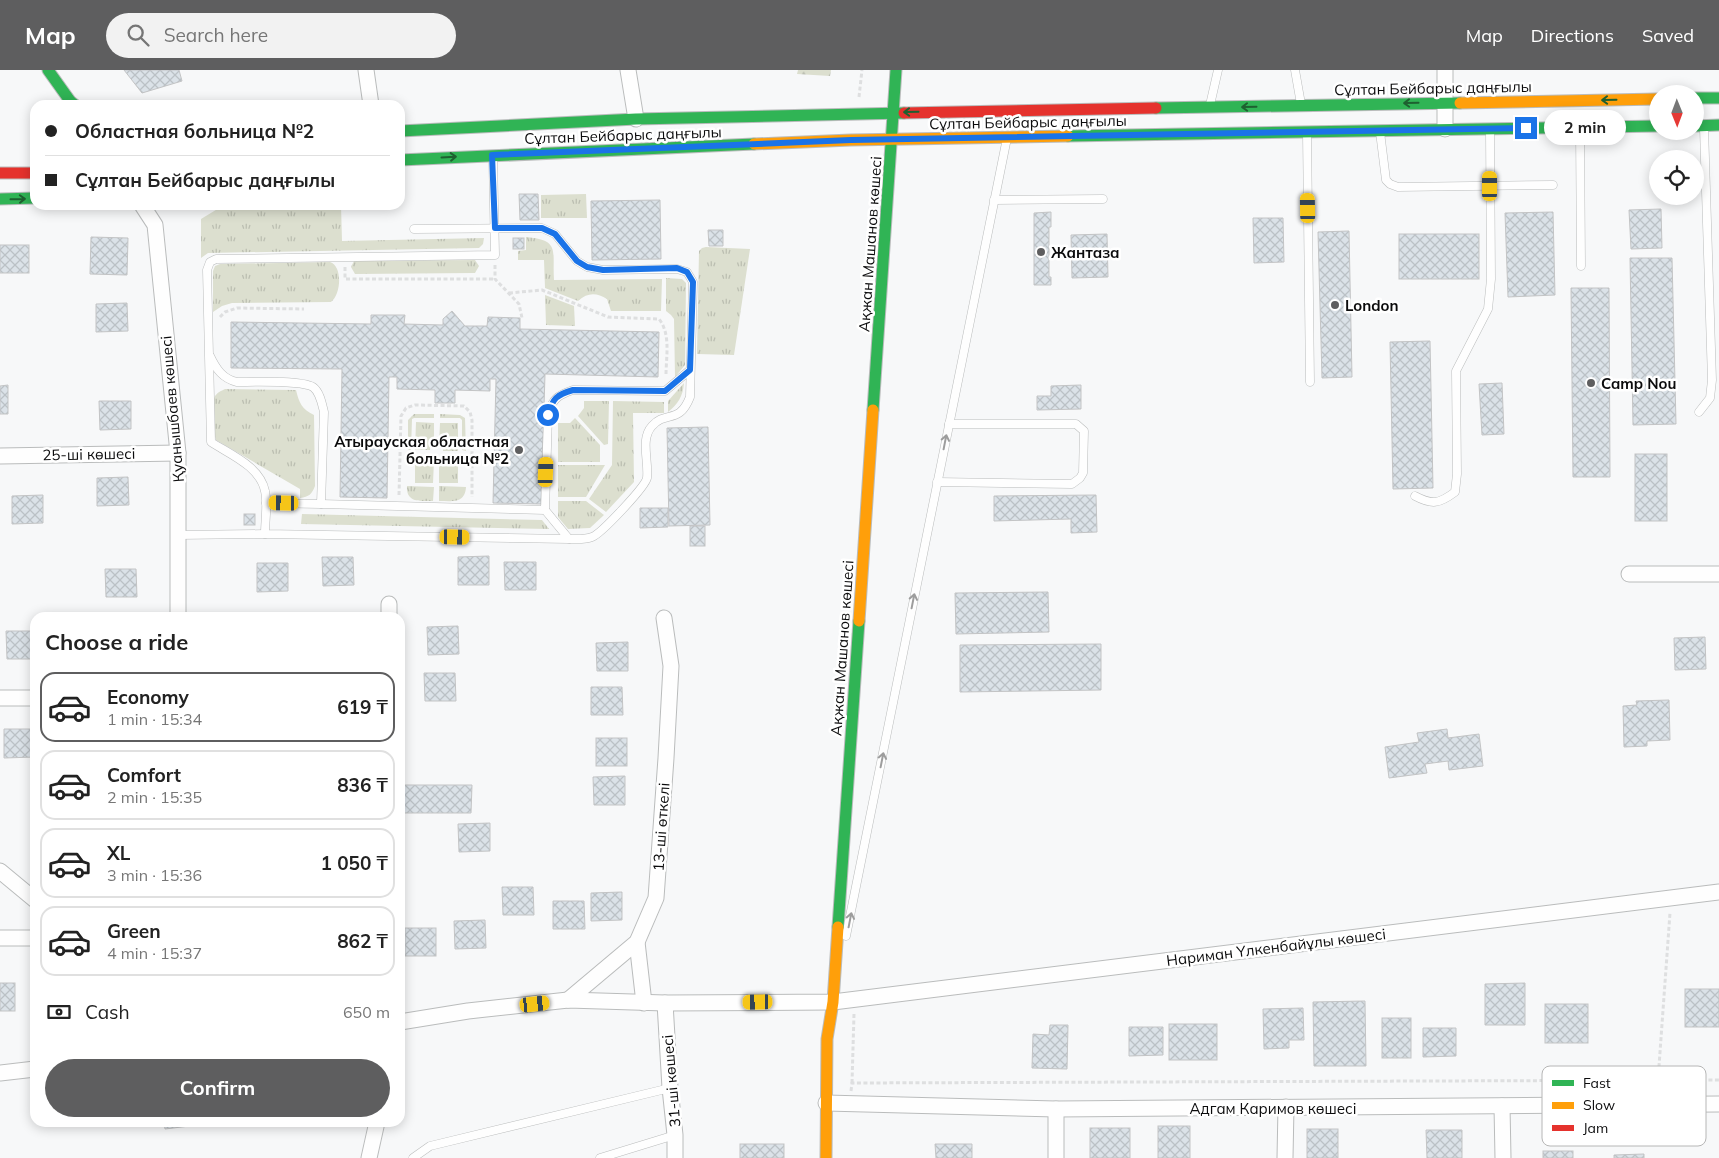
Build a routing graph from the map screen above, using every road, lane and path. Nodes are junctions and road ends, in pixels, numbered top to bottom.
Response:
1 (48, 70) edge
2 (366, 70) edge
3 (628, 70) edge
4 (862, 70) edge
5 (896, 70) edge
6 (1218, 70) edge
7 (1295, 70) edge
8 (1445, 70) edge
9 (1704, 98) edge
10 (1719, 98) edge
11 (1649, 99) edge
12 (70, 100) edge
13 (370, 100) edge
14 (1445, 103) junction
15 (1302, 106) junction
16 (892, 113) junction
17 (858, 114) junction
18 (1200, 118) junction
19 (636, 119) junction
20 (1719, 125) edge
21 (1649, 126) edge
22 (1704, 126) edge
23 (1580, 127) junction
24 (1445, 129) junction
25 (1490, 129) junction
26 (1380, 130) junction
27 (405, 131) edge
28 (1307, 131) junction
29 (1006, 138) junction
30 (892, 140) junction
31 (1700, 140) edge
32 (492, 155) junction
33 (405, 160) edge
34 (0, 173) edge
35 (30, 173) edge
36 (1553, 185) dead end
37 (1490, 186) junction
38 (30, 198) edge
39 (0, 199) edge
40 (1103, 199) dead end
41 (994, 200) junction
42 (145, 210) edge
43 (495, 228) junction
44 (414, 229) dead end
45 (495, 255) junction
46 (344, 257) junction
47 (1581, 266) dead end
48 (495, 279) junction
49 (509, 292) junction
50 (304, 309) dead end
51 (522, 318) dead end
52 (208, 336) junction
53 (209, 355) junction
54 (690, 370) junction
55 (1310, 382) dead end
56 (665, 391) junction
57 (1698, 412) dead end
58 (949, 424) junction
59 (178, 453) junction
60 (0, 456) edge
61 (937, 482) junction
62 (1415, 496) dead end
63 (266, 503) junction
64 (321, 504) junction
65 (399, 506) junction
66 (472, 508) junction
67 (545, 510) junction
68 (265, 534) junction
69 (178, 535) junction
70 (569, 539) junction
71 (1629, 574) dead end
72 (1719, 574) edge
73 (178, 612) edge
74 (664, 618) dead end
75 (0, 698) edge
76 (30, 698) edge
77 (0, 871) edge
78 (1719, 892) edge
79 (30, 896) edge
80 (1671, 898) junction
81 (0, 938) edge
82 (30, 938) edge
83 (637, 942) junction
84 (855, 999) junction
85 (568, 1000) junction
86 (833, 1002) junction
87 (644, 1003) junction
88 (665, 1003) junction
89 (405, 1021) edge
90 (1659, 1066) edge
91 (30, 1070) edge
92 (0, 1074) edge
93 (1542, 1080) edge
94 (1706, 1080) edge
95 (1719, 1080) edge
96 (852, 1083) junction
97 (670, 1088) junction
98 (826, 1103) junction
99 (850, 1104) junction
100 (1706, 1104) edge
101 (1719, 1104) edge
102 (1502, 1106) junction
103 (1542, 1106) edge
104 (1286, 1108) junction
105 (1056, 1109) junction
106 (376, 1127) edge
107 (675, 1135) junction
108 (369, 1158) edge
109 (413, 1158) edge
110 (600, 1158) edge
111 (675, 1158) edge
112 (826, 1158) edge
113 (1056, 1158) edge
114 (1285, 1158) edge
115 (1502, 1158) edge

1 - 12 main road
2 - 13 street
3 - 19 street
4 - 17 path
5 - 16 main road, Ақжан Машанов көшесі
6 - 18 lane
7 - 15 lane
8 - 14 street
9 - 10 main road
11 -> 14 main road, Сұлтан Бейбарыс даңғылы
14 -> 15 main road, Сұлтан Бейбарыс даңғылы
14 - 24 street
15 -> 18 main road, Сұлтан Бейбарыс даңғылы
16 - 17 main road, Сұлтан Бейбарыс даңғылы
18 -> 16 main road, Сұлтан Бейбарыс даңғылы
16 - 30 main road, Ақжан Машанов көшесі
17 - 19 main road, Сұлтан Бейбарыс даңғылы
18 - 28 main road, Сұлтан Бейбарыс даңғылы
18 - 29 main road, Сұлтан Бейбарыс даңғылы
19 - 27 main road, Сұлтан Бейбарыс даңғылы
20 - 22 main road
21 - 23 main road, Сұлтан Бейбарыс даңғылы
23 - 25 main road, Сұлтан Бейбарыс даңғылы
23 - 47 lane
24 - 25 main road, Сұлтан Бейбарыс даңғылы
24 - 26 main road, Сұлтан Бейбарыс даңғылы
25 - 37 lane
26 - 28 main road, Сұлтан Бейбарыс даңғылы
26 - 37 lane
28 - 55 lane
29 - 30 main road, Сұлтан Бейбарыс даңғылы
29 - 41 lane
30 - 32 main road, Сұлтан Бейбарыс даңғылы
30 - 86 main road, Ақжан Машанов көшесі
31 - 57 lane
33 -> 32 main road, Сұлтан Бейбарыс даңғылы
32 - 43 lane
34 - 35 main road
36 - 37 lane
37 - 62 lane
39 -> 38 main road
40 - 41 lane
41 - 58 lane
42 - 59 street, Қуанышбаев көшесі
43 - 44 lane
43 - 45 lane
43 - 54 lane
45 - 46 lane
45 - 48 path
46 - 48 path
46 - 52 lane
48 - 49 path
49 - 51 path
49 - 56 path
50 - 52 path
52 - 53 lane
53 - 63 lane
53 - 64 lane
54 - 56 lane
54 - 70 lane
56 - 67 lane
61 -> 58 lane
58 - 61 lane
59 - 60 street, 25-ші көшесі
59 - 69 street, Қуанышбаев көшесі
86 -> 61 lane
63 - 64 lane
63 - 68 lane
64 - 65 lane
65 - 66 lane
65 - 66 path
66 - 67 lane
67 - 70 lane
68 - 69 lane
68 - 70 lane
69 - 73 street, Қуанышбаев көшесі
71 - 72 street
74 - 83 street, 13-ші өткелі
75 - 76 street
77 - 79 street
78 - 80 street, Нариман Үлкенбайұлы көшесі
80 - 84 street, Нариман Үлкенбайұлы көшесі
80 - 90 path
81 - 82 street
83 - 85 street, 13-ші өткелі
83 - 87 street
84 - 86 street, Нариман Үлкенбайұлы көшесі
84 - 96 path
85 - 87 street, Нариман Үлкенбайұлы көшесі
85 - 89 street, Нариман Үлкенбайұлы көшесі
86 - 88 street, Нариман Үлкенбайұлы көшесі
86 - 98 main road, Ақжан Машанов көшесі
87 - 88 street, Нариман Үлкенбайұлы көшесі
88 - 97 street, 31-ші көшесі
91 - 92 street
93 - 96 path
94 - 95 path
96 - 99 path
97 - 107 street, 31-ші көшесі
97 - 109 lane
98 - 99 street, Адгам Каримов көшесі
98 - 112 main road, Ақжан Машанов көшесі
99 - 105 street, Адгам Каримов көшесі
100 - 101 street, Адгам Каримов көшесі
102 - 103 street, Адгам Каримов көшесі
102 - 104 street, Адгам Каримов көшесі
102 - 115 street
104 - 105 street, Адгам Каримов көшесі
104 - 114 street
105 - 113 street
106 - 108 street
107 - 110 lane
107 - 111 street, 31-ші көшесі

